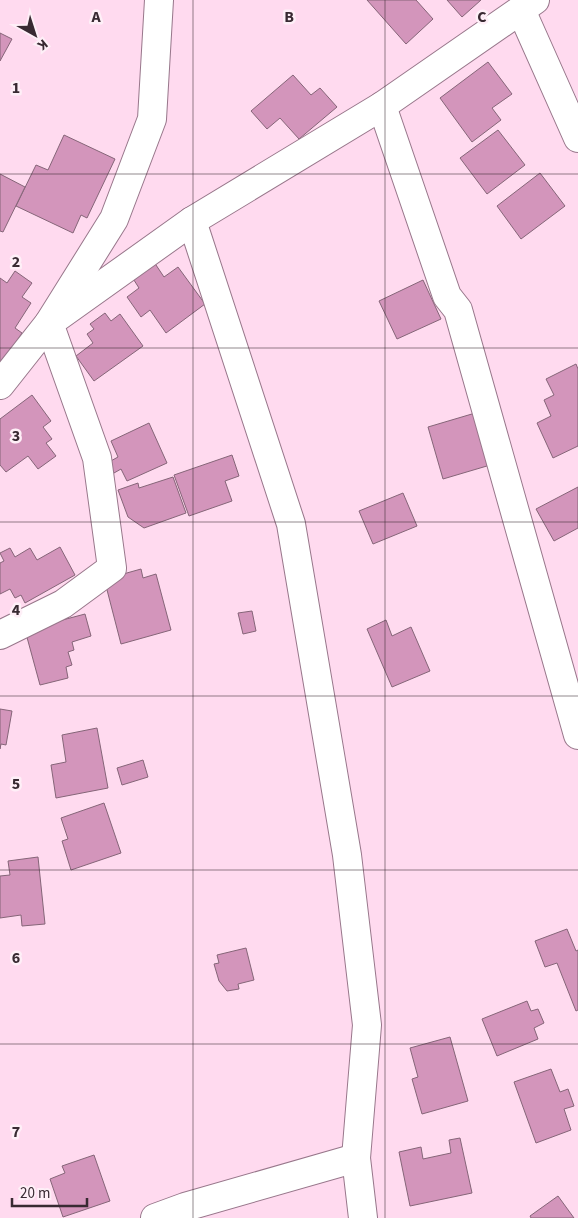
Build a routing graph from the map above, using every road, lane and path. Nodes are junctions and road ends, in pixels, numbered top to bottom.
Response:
1 (159, 0) edge
2 (528, 5) edge
3 (382, 106) junction
4 (578, 138) edge
5 (192, 221) junction
6 (49, 323) junction
7 (0, 385) edge
8 (0, 635) edge
9 (578, 735) edge
10 (356, 1158) junction
11 (155, 1218) edge
12 (363, 1218) edge

1 - 6 street
2 - 3 street
2 - 4 street
3 - 5 street
3 - 9 street
5 - 6 street
5 - 10 street
6 - 7 street
6 - 8 street
10 - 11 street
10 - 12 street

